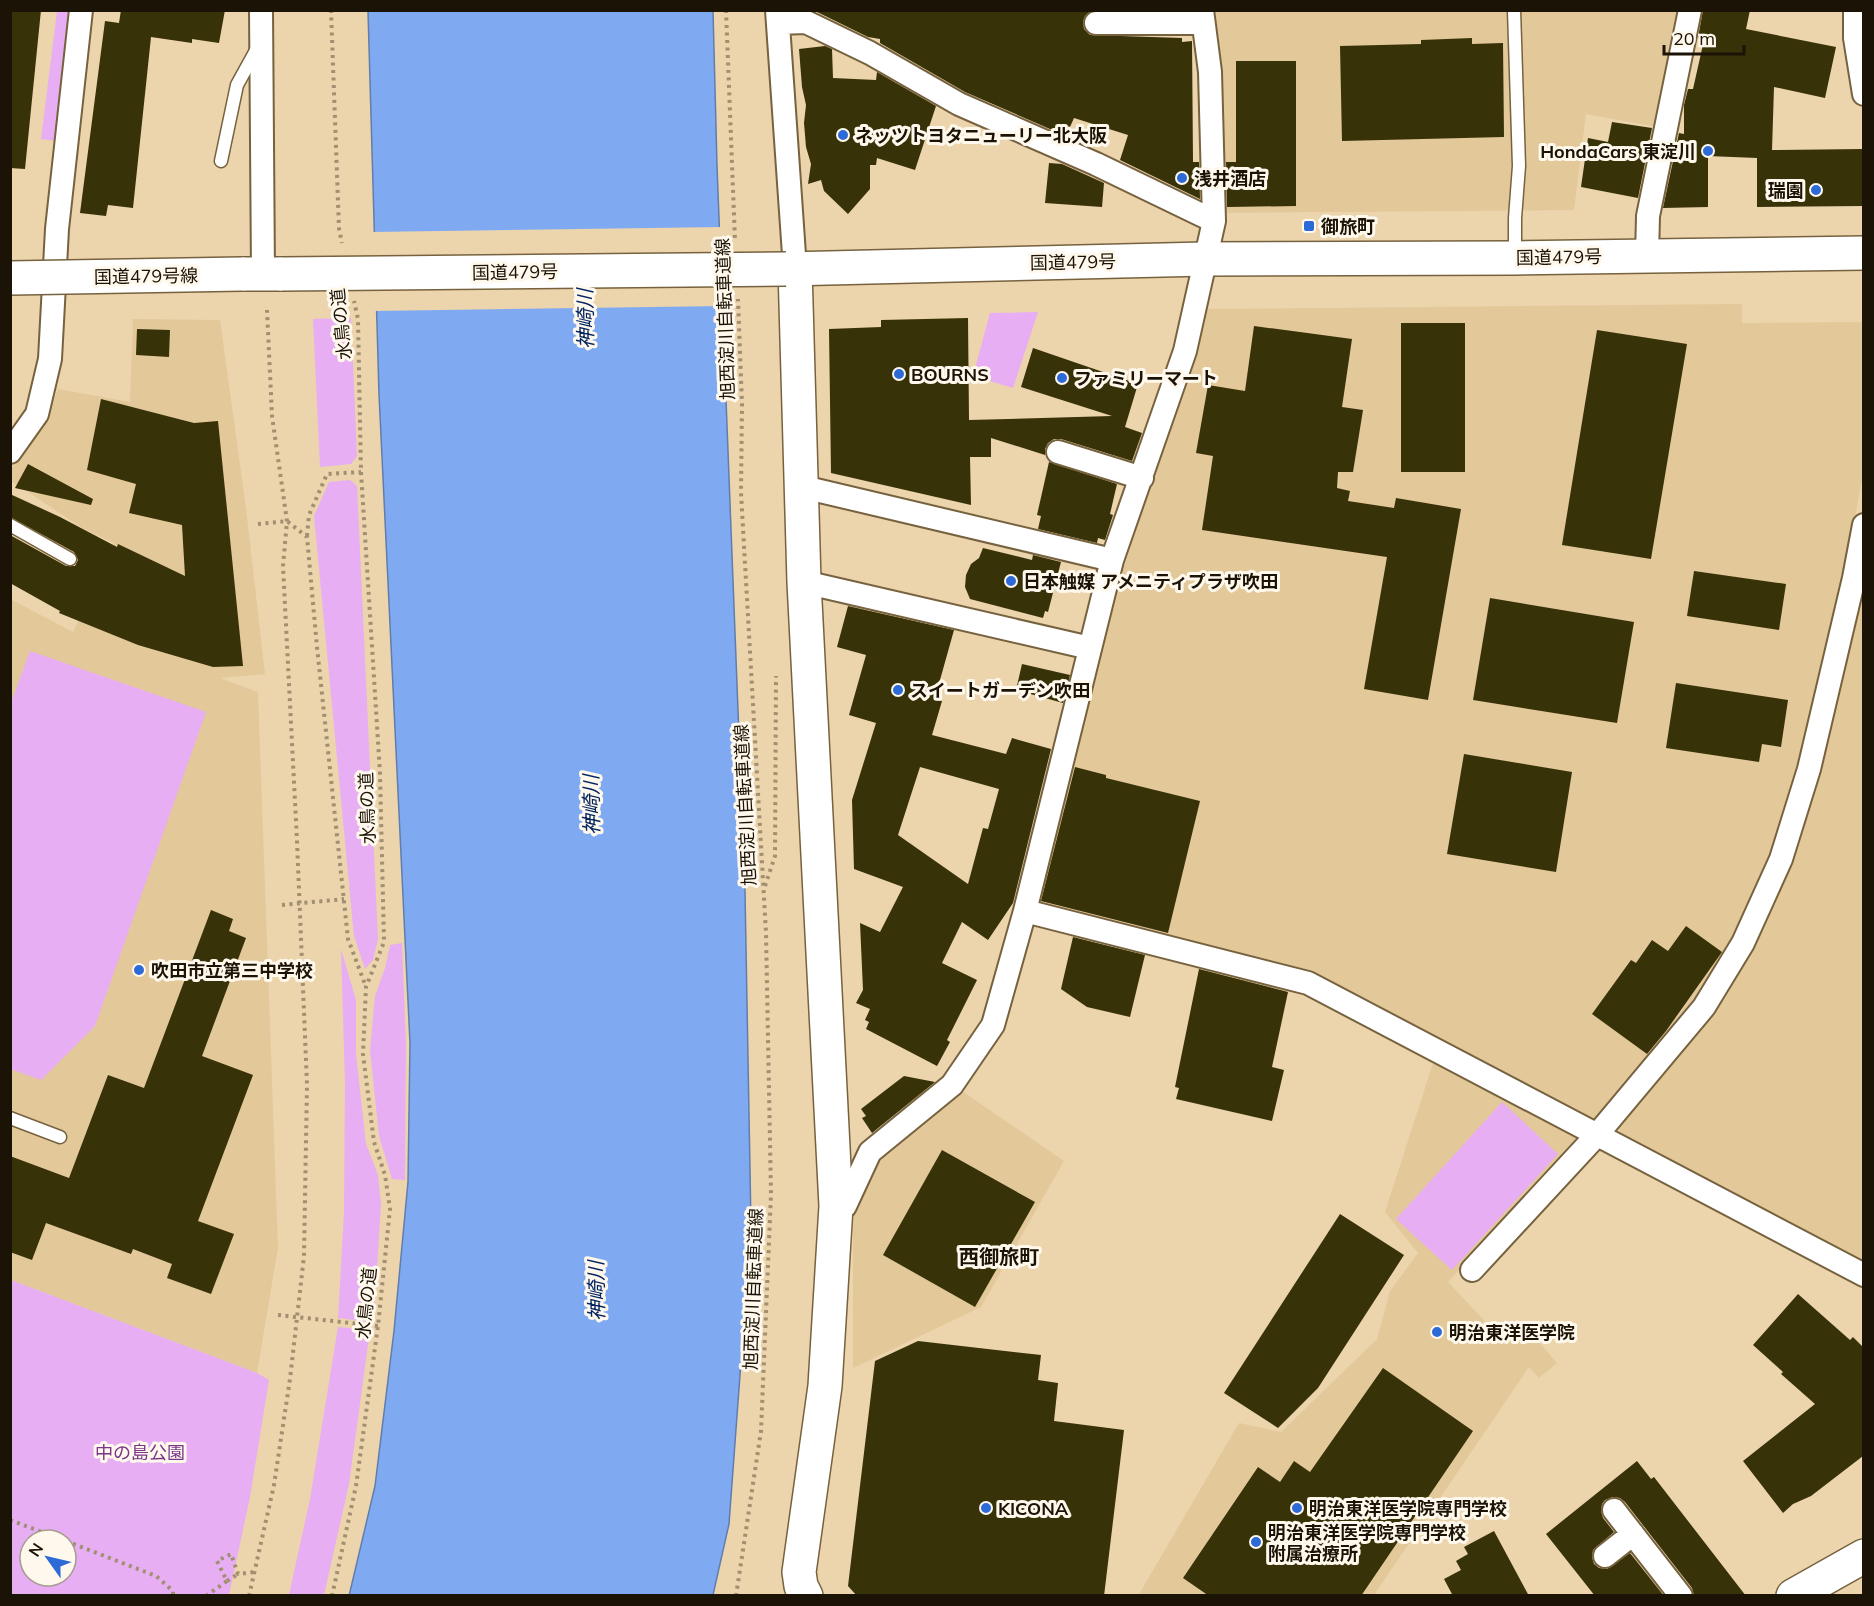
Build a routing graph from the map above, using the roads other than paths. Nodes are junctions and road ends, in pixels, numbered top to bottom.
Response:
1 (81, 10) edge
2 (261, 10) edge
3 (1514, 10) edge
4 (1690, 10) edge
5 (1855, 10) edge
6 (777, 17) edge
7 (1202, 17) edge
8 (1096, 23) dead end
9 (1859, 38) edge
10 (260, 44) junction
11 (1863, 94) edge
12 (221, 161) dead end
13 (1214, 221) junction
14 (1863, 253) edge
15 (1647, 256) junction
16 (1515, 258) junction
17 (1205, 259) junction
18 (791, 269) junction
19 (262, 274) junction
20 (10, 278) edge
21 (10, 452) edge
22 (1058, 452) dead end
23 (1142, 478) junction
24 (803, 487) junction
25 (10, 525) edge
26 (1863, 525) edge
27 (70, 559) dead end
28 (1112, 560) junction
29 (804, 582) junction
30 (1090, 648) junction
31 (1024, 910) junction
32 (10, 1118) edge
33 (1596, 1136) junction
34 (60, 1137) dead end
35 (836, 1206) junction
36 (1472, 1270) dead end
37 (1863, 1275) edge
38 (1614, 1510) dead end
39 (1633, 1534) junction
40 (1605, 1556) dead end
41 (1863, 1556) edge
42 (800, 1588) edge
43 (1681, 1596) edge
44 (1793, 1596) edge

1 - 21 street
2 - 10 street
3 - 16 lane
4 - 15 street
5 - 9 street
6 - 13 street
6 - 18 street
7 - 8 street
7 - 13 street
9 - 11 street
10 - 12 lane
10 - 19 street
13 - 17 street
14 - 15 main road, 国道479号
15 - 16 main road, 国道479号
16 - 17 main road, 国道479号
17 - 18 main road, 国道479号
17 - 23 street
18 - 19 main road, 国道479号, bridge
18 - 24 main road
19 - 20 main road, 国道479号線, bridge
22 - 23 street
23 - 28 street
24 - 28 street
24 - 29 main road
25 - 27 lane
26 - 33 street
28 - 30 street
29 - 30 street
29 - 35 main road
30 - 31 street
31 - 33 street
31 - 35 street
32 - 34 lane
33 - 36 street
33 - 37 street
35 - 42 main road
38 - 39 street
39 - 40 street
39 - 43 street
41 - 44 main road

